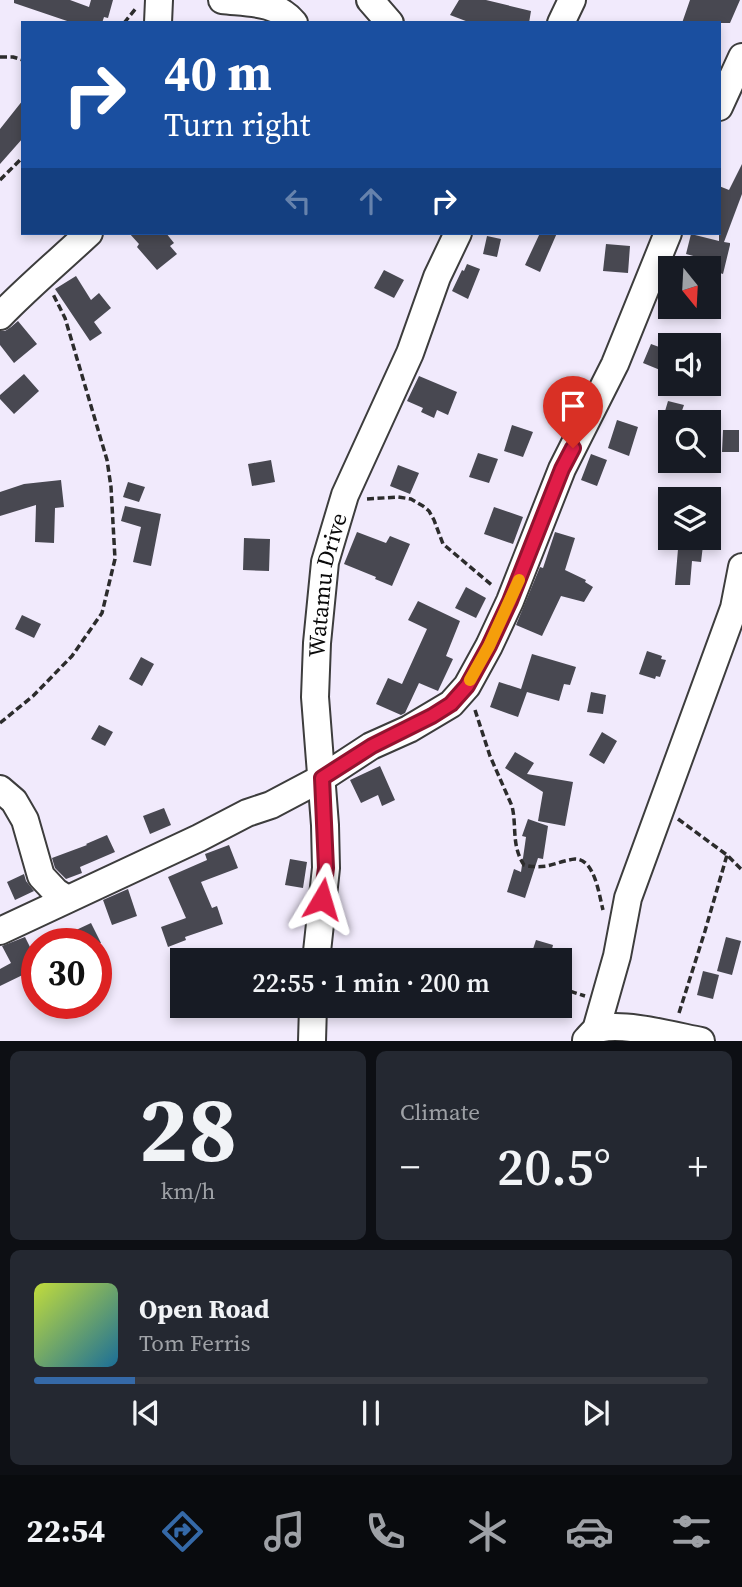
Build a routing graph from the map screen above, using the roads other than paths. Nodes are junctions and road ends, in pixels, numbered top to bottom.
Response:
1 (159, 0) edge
2 (222, 0) edge
3 (370, 0) edge
4 (572, 0) edge
5 (158, 21) edge
6 (292, 21) edge
7 (388, 21) edge
8 (562, 21) edge
9 (742, 57) edge
10 (721, 103) edge
11 (87, 235) edge
12 (435, 235) edge
13 (457, 235) edge
14 (667, 235) edge
15 (445, 260) junction
16 (0, 316) edge
17 (742, 567) edge
18 (322, 778) junction
19 (0, 789) edge
20 (67, 899) junction
21 (0, 931) edge
22 (317, 948) edge
23 (313, 1018) edge
24 (591, 1035) edge
25 (312, 1041) edge
26 (701, 1041) edge

1 - 5 street
2 - 6 street
3 - 7 street
4 - 8 street
9 - 10 street
11 - 16 street
12 - 15 street
13 - 15 street, Watamu Drive
14 - 18 street
15 - 18 street, Watamu Drive
17 - 24 street
18 - 20 street
18 - 22 street, Watamu Drive
19 - 20 street
20 - 21 street
23 - 25 street
24 - 26 street

